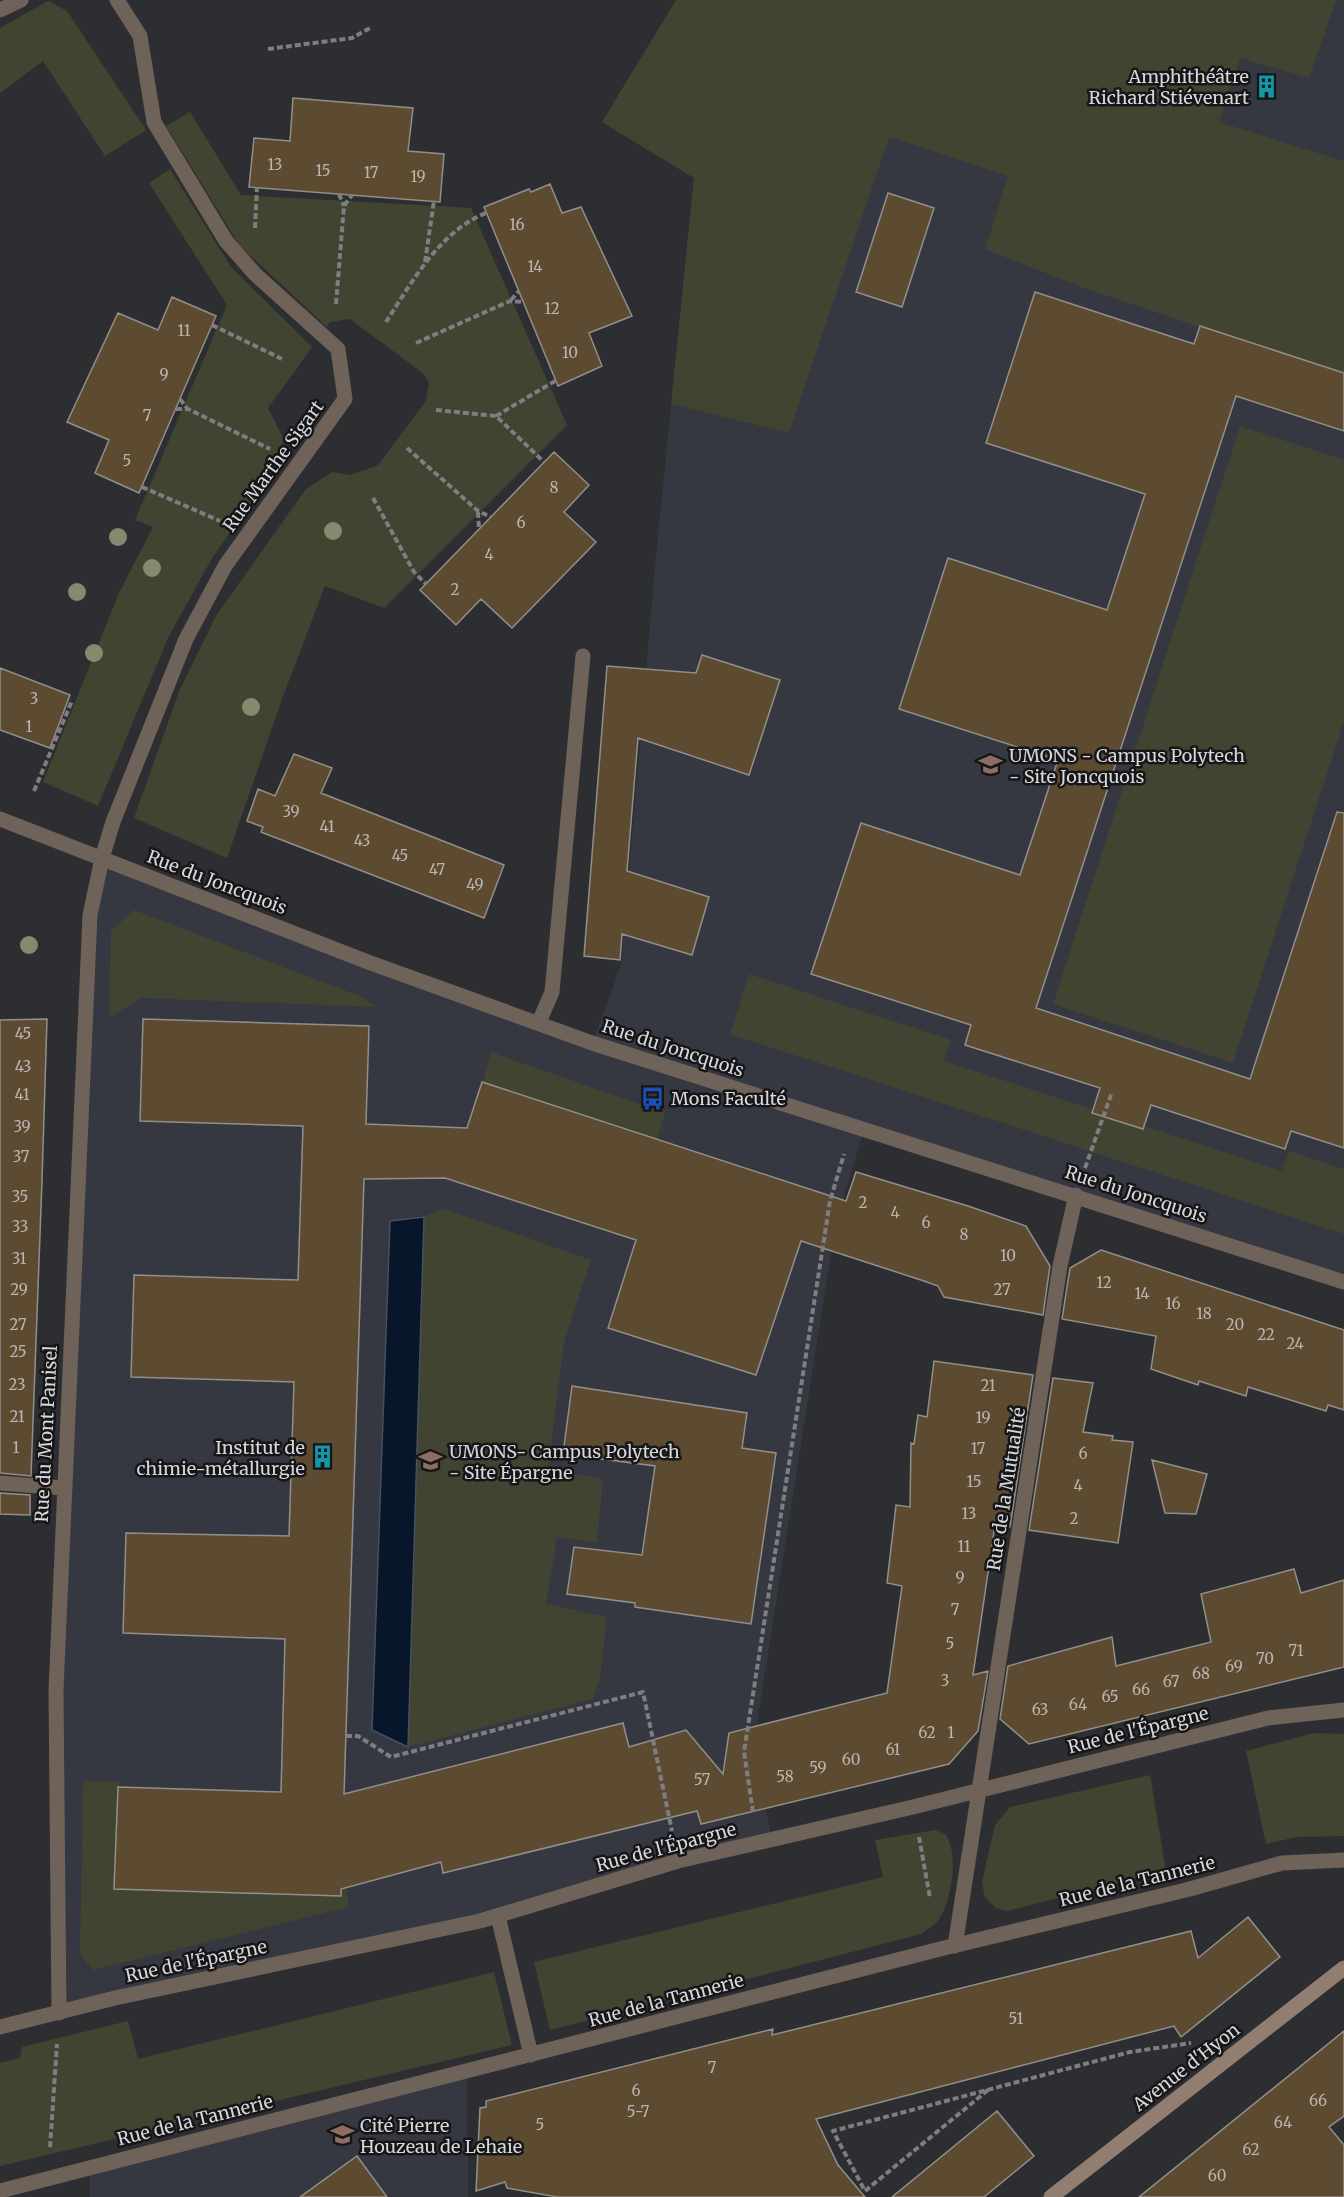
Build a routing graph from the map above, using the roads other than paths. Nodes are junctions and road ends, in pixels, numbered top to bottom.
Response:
1 (21, 0) edge
2 (117, 0) edge
3 (0, 10) edge
4 (583, 656) dead end
5 (0, 819) edge
6 (102, 858) junction
7 (538, 1022) junction
8 (1076, 1196) junction
9 (1344, 1282) edge
10 (0, 1483) edge
11 (63, 1488) junction
12 (1344, 1710) edge
13 (979, 1789) junction
14 (1344, 1860) edge
15 (498, 1916) junction
16 (947, 1947) junction
17 (1344, 1968) edge
18 (59, 2013) junction
19 (0, 2027) edge
20 (531, 2055) junction
21 (0, 2191) edge
22 (1051, 2197) edge

1 - 3 street
2 - 6 street, Rue Marthe Sigart
4 - 7 street
5 - 6 street, Rue du Joncquois
6 - 7 street, Rue du Joncquois
6 - 11 street, Rue du Mont Panisel
7 - 8 street, Rue du Joncquois
8 - 9 street, Rue du Joncquois
8 - 13 street, Rue de la Mutualité
10 - 11 street
11 - 18 street, Rue du Mont Panisel
12 - 13 street, Rue de l'Épargne
13 - 15 street, Rue de l'Épargne
13 - 16 street, Rue de la Mutualité
14 - 16 street, Rue de la Tannerie
15 - 18 street, Rue de l'Épargne
15 - 20 street
16 - 20 street, Rue de la Tannerie
17 - 22 street, Avenue d'Hyon
18 - 19 street, Rue de l'Épargne
20 - 21 street, Rue de la Tannerie

